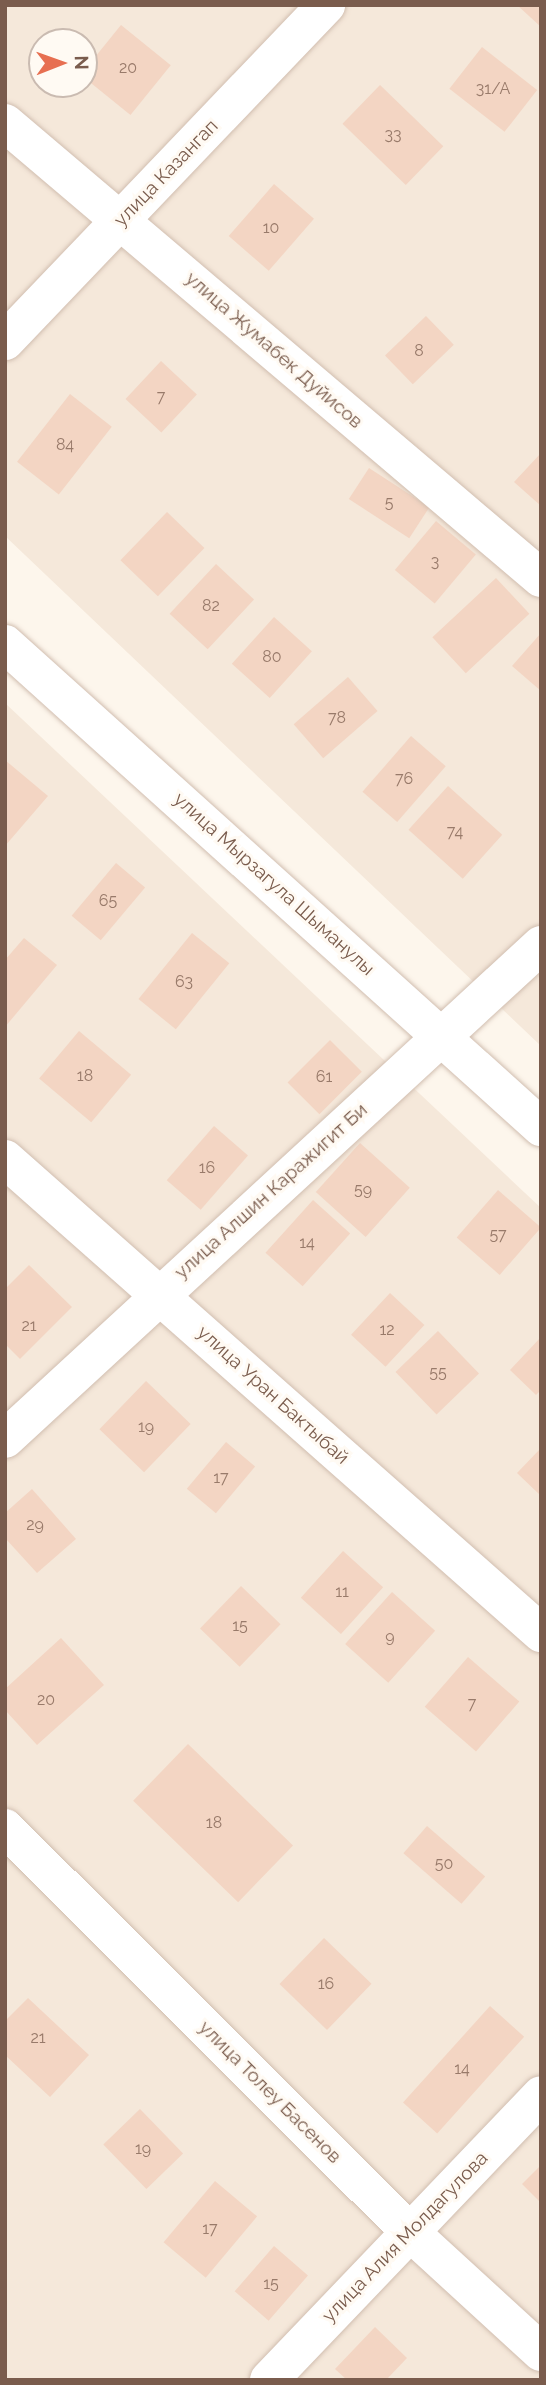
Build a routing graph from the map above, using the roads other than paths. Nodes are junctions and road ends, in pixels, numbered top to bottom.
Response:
1 (326, 5) edge
2 (5, 123) edge
3 (122, 219) junction
4 (5, 341) edge
5 (541, 578) edge
6 (5, 644) edge
7 (541, 945) edge
8 (442, 1034) junction
9 (541, 1127) edge
10 (5, 1159) edge
11 (159, 1294) junction
12 (5, 1439) edge
13 (541, 1633) edge
14 (5, 1828) edge
15 (541, 2095) edge
16 (410, 2232) junction
17 (541, 2352) edge
18 (268, 2380) edge

1 - 3 street, улица Казангап
2 - 3 street, улица Жумабек Дуйисов
3 - 4 street, улица Казангап
3 - 5 street, улица Жумабек Дуйисов
6 - 8 street, улица Мырзагула Шыманулы
7 - 8 street, улица Алшин Каражигит Би
8 - 9 street, улица Мырзагула Шыманулы
8 - 11 street, улица Алшин Каражигит Би
10 - 11 street, улица Уран Бактыбай
11 - 12 street, улица Алшин Каражигит Би
11 - 13 street, улица Уран Бактыбай
14 - 16 street, улица Толеу Басенов
15 - 16 street, улица Алия Молдагулова
16 - 17 street, улица Толеу Басенов
16 - 18 street, улица Алия Молдагулова

